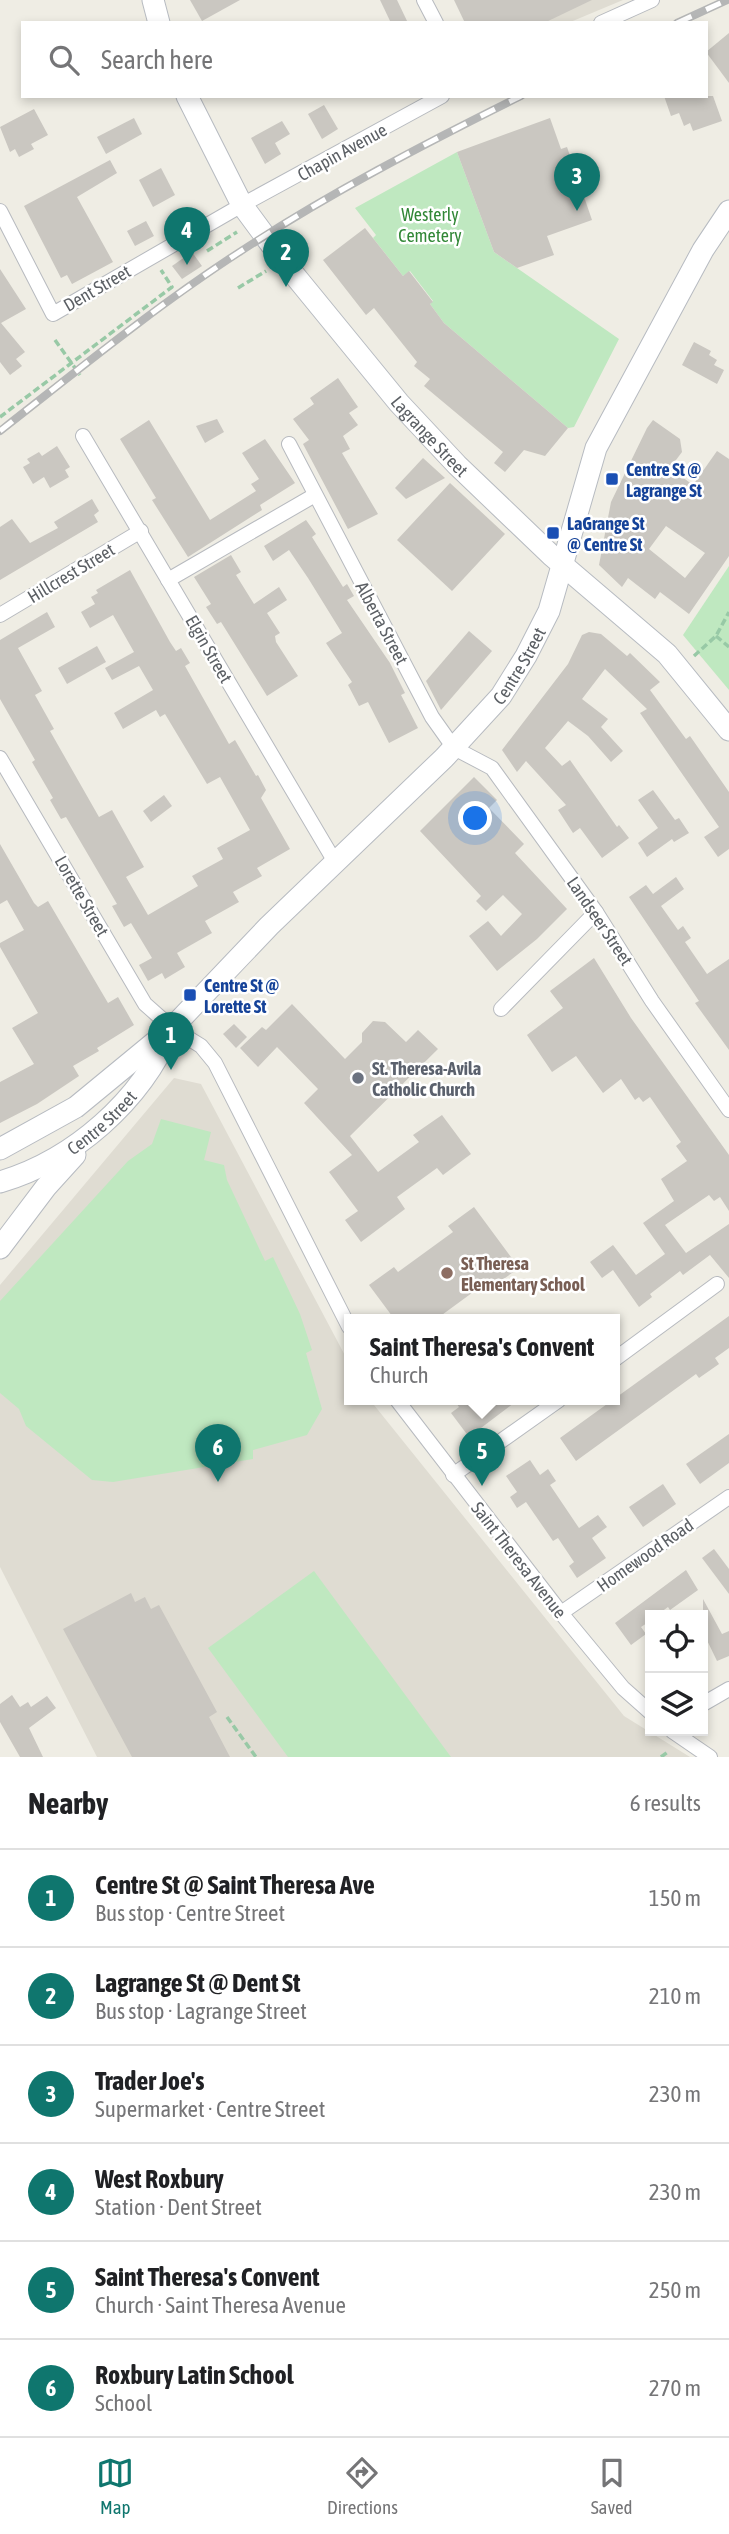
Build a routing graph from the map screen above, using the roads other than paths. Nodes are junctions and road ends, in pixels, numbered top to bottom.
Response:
1 (153, 0) edge
2 (424, 0) edge
3 (652, 0) edge
4 (158, 21) edge
5 (435, 21) edge
6 (605, 21) edge
7 (188, 98) edge
8 (438, 98) edge
9 (242, 205) junction
10 (0, 211) edge
11 (729, 211) edge
12 (83, 436) dead end
13 (289, 444) dead end
14 (314, 495) junction
15 (141, 531) junction
16 (562, 565) junction
17 (168, 580) junction
18 (0, 615) edge
19 (729, 730) edge
20 (454, 748) junction
21 (0, 758) edge
22 (335, 862) junction
23 (596, 912) junction
24 (501, 1009) dead end
25 (172, 1028) junction
26 (729, 1110) edge
27 (92, 1134) junction
28 (0, 1149) edge
29 (0, 1182) edge
30 (0, 1248) edge
31 (717, 1283) dead end
32 (344, 1317) edge
33 (620, 1355) edge
34 (401, 1405) edge
35 (552, 1405) edge
36 (453, 1475) junction
37 (729, 1497) edge
38 (561, 1613) junction
39 (729, 1689) edge
40 (708, 1701) edge
41 (645, 1708) edge
42 (679, 1736) edge
43 (710, 1757) edge

1 - 4 main road
2 - 5 street
3 - 6 street
7 - 9 main road, Lagrange Street
8 - 9 street, Chapin Avenue
9 - 10 street, Dent Street
9 - 16 main road, Lagrange Street
11 - 16 main road, Centre Street
12 - 15 street, Elgin Street
13 - 14 street, Alberta Street
14 - 17 street
14 - 20 street, Alberta Street
15 - 17 street, Elgin Street
15 - 18 street, Hillcrest Street
16 - 19 main road, Lagrange Street
16 - 20 main road, Centre Street
17 - 22 street, Elgin Street
20 - 22 main road, Centre Street
20 - 23 street, Landseer Street
21 - 25 street, Lorette Street
22 - 25 main road, Centre Street
23 - 24 street
23 - 26 street, Landseer Street
25 - 27 main road, Centre Street
25 - 28 main road, Centre Street
25 - 32 street
27 - 29 main road, Centre Street
27 - 30 main road
31 - 33 street
34 - 36 street, Saint Theresa Avenue
35 - 36 street
36 - 38 street, Saint Theresa Avenue
37 - 38 street, Homewood Road
38 - 41 street, Saint Theresa Avenue
39 - 40 street
42 - 43 street

